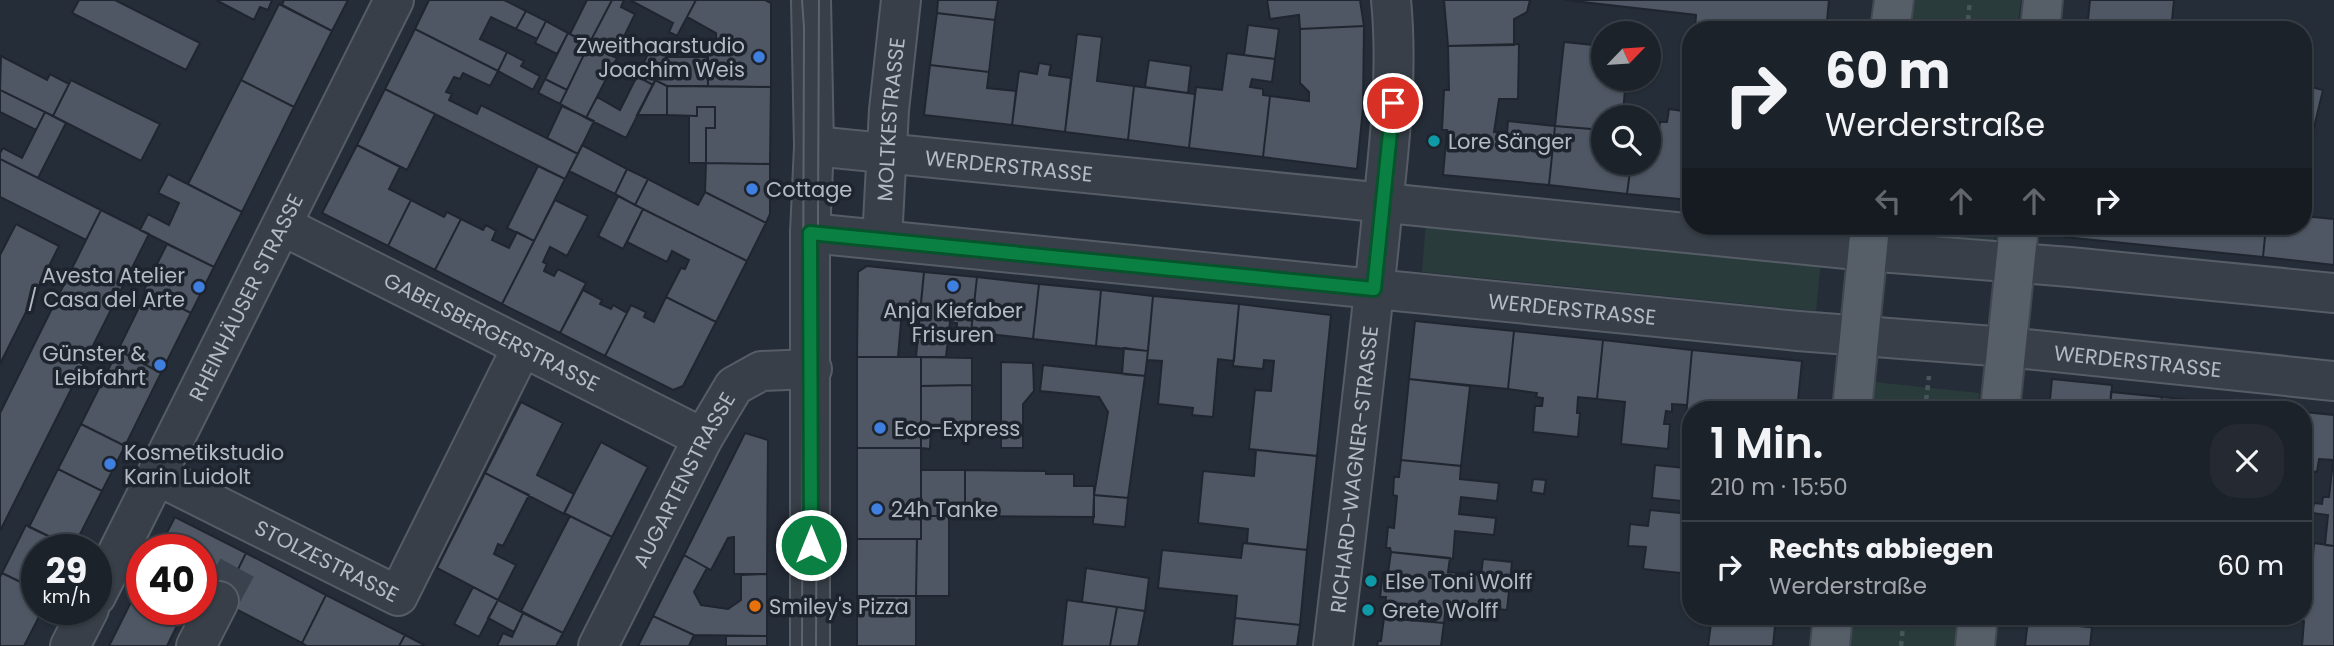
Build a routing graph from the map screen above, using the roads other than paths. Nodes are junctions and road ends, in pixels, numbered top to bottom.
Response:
1 (394, 0) edge
2 (811, 0) edge
3 (901, 0) edge
4 (1391, 0) edge
5 (1894, 0) edge
6 (2043, 0) edge
7 (1891, 21) edge
8 (2041, 21) edge
9 (814, 146) junction
10 (886, 154) junction
11 (1383, 203) junction
12 (1682, 225) edge
13 (283, 226) junction
14 (810, 233) junction
15 (1827, 235) edge
16 (1869, 238) edge
17 (882, 240) junction
18 (2017, 244) edge
19 (1374, 289) junction
20 (2334, 293) edge
21 (1858, 337) junction
22 (522, 347) junction
23 (2006, 347) junction
24 (812, 369) junction
25 (2334, 381) edge
26 (1853, 401) edge
27 (2001, 401) edge
28 (703, 438) junction
29 (158, 475) junction
30 (112, 565) edge
31 (219, 601) tunnel mouth
32 (81, 625) edge
33 (1832, 625) edge
34 (1977, 625) edge
35 (70, 646) edge
36 (196, 646) edge
37 (598, 646) edge
38 (810, 646) edge
39 (1333, 646) edge
40 (1830, 646) edge
41 (1975, 646) edge

1 - 13 street, RHEINHÄUSER STRASSE
2 - 9 street
3 - 10 street, MOLTKESTRASSE
4 - 11 street, RICHARD-WAGNER-STRASSE
5 - 7 main road
6 - 8 main road
9 - 10 street, WERDERSTRASSE
9 - 14 street
10 - 11 street, WERDERSTRASSE
10 - 17 street, MOLTKESTRASSE
11 - 12 street, WERDERSTRASSE
11 - 19 street, RICHARD-WAGNER-STRASSE
13 - 22 street, GABELSBERGERSTRASSE
13 - 29 street, RHEINHÄUSER STRASSE
14 - 17 street, WERDERSTRASSE
14 - 24 street
15 - 16 street, WERDERSTRASSE
16 - 18 street, WERDERSTRASSE
16 - 21 main road
17 - 19 street, WERDERSTRASSE
18 - 20 street, WERDERSTRASSE
18 - 23 main road
19 - 21 street, WERDERSTRASSE
19 - 39 street, RICHARD-WAGNER-STRASSE
21 - 23 street, WERDERSTRASSE
21 - 26 main road
22 - 28 street, GABELSBERGERSTRASSE
22 - 29 street, STOLZESTRASSE
23 - 25 street, WERDERSTRASSE
23 - 27 main road
24 - 28 street, AUGARTENSTRASSE
24 - 38 street
28 - 37 street, AUGARTENSTRASSE
29 - 30 street, RHEINHÄUSER STRASSE
31 - 36 street
32 - 35 street
33 - 40 main road
34 - 41 main road

